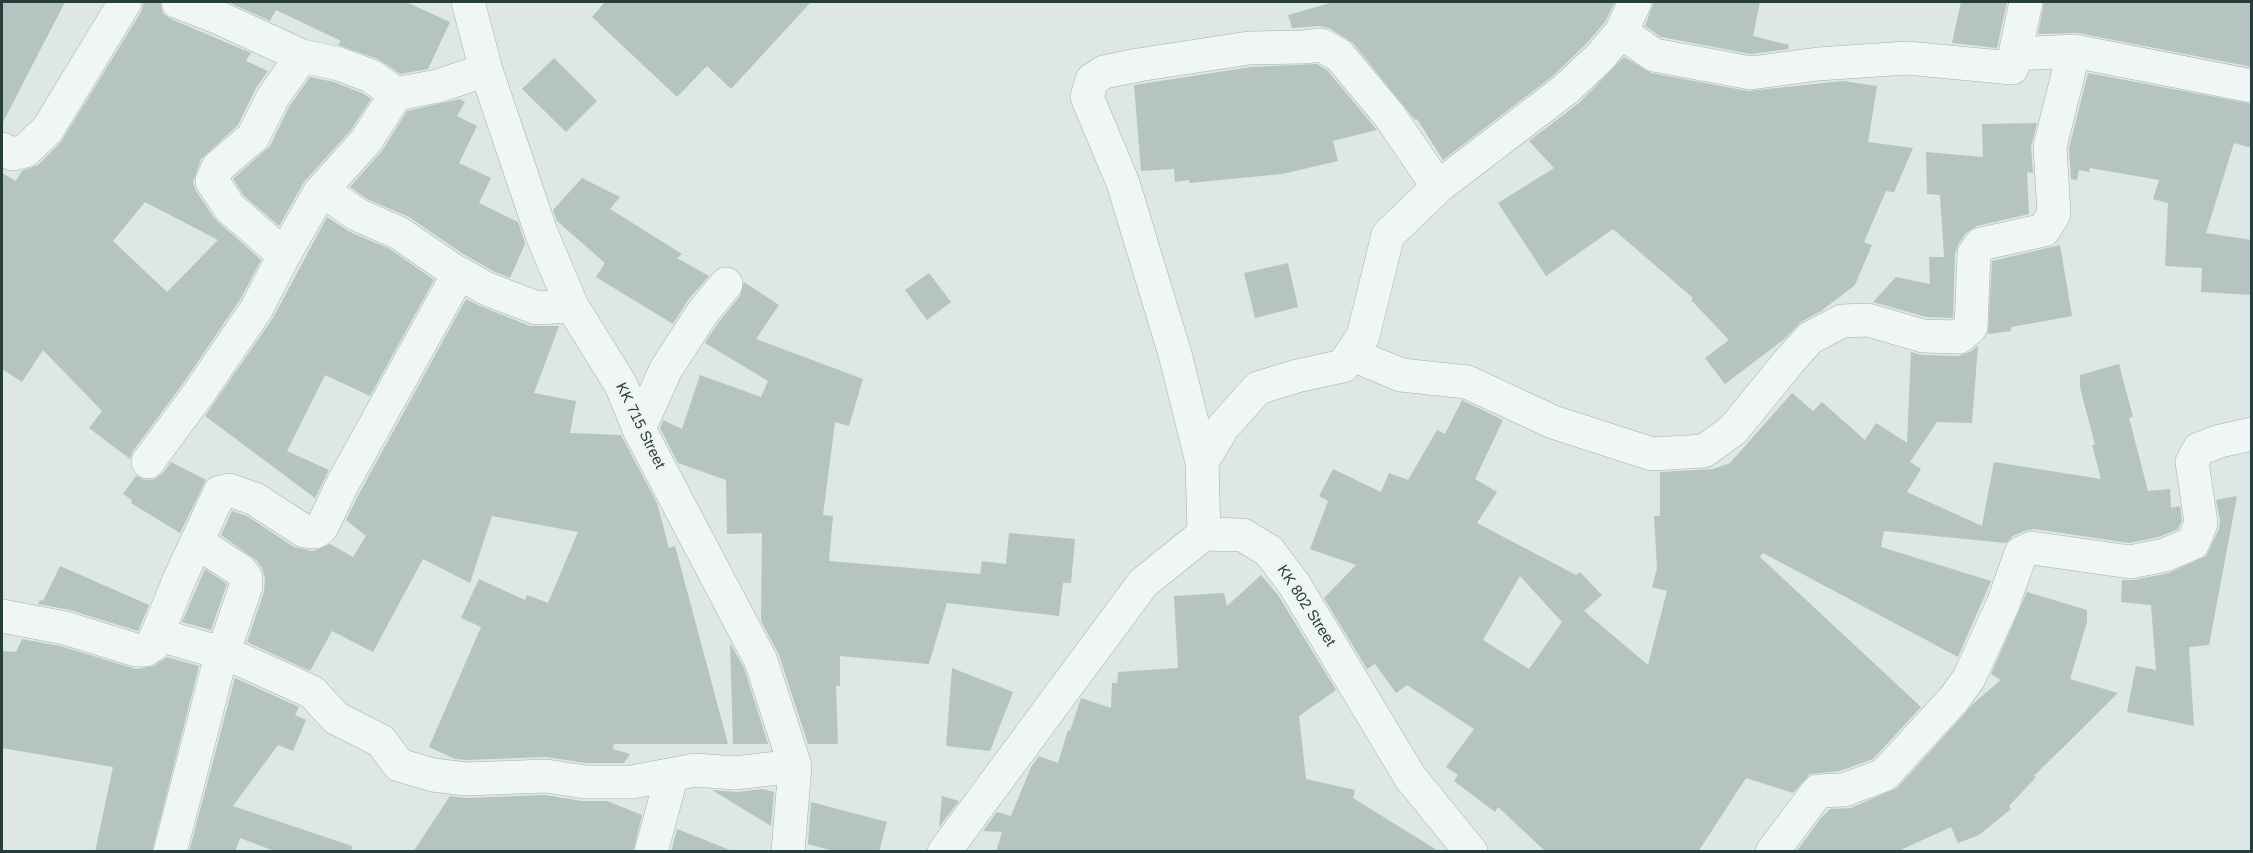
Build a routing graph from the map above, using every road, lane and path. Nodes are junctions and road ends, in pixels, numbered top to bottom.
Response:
1 (125, 2) edge
2 (178, 2) edge
3 (468, 2) edge
4 (1635, 2) edge
5 (2026, 2) edge
6 (1621, 32) junction
7 (2074, 51) junction
8 (2016, 54) junction
9 (302, 56) junction
10 (486, 70) junction
11 (2252, 86) edge
12 (396, 94) junction
13 (2, 149) edge
14 (1438, 187) junction
15 (320, 192) junction
16 (284, 255) junction
17 (459, 273) junction
18 (726, 284) dead end
19 (572, 306) junction
20 (1351, 354) junction
21 (639, 429) junction
22 (2252, 434) edge
23 (148, 462) dead end
24 (1202, 462) junction
25 (1204, 534) junction
26 (197, 542) junction
27 (2, 616) edge
28 (156, 636) junction
29 (223, 652) junction
30 (795, 766) junction
31 (672, 775) junction
32 (170, 852) edge
33 (651, 852) edge
34 (788, 852) edge
35 (944, 852) edge
36 (1471, 852) edge
37 (1772, 852) edge

1 - 13 street
2 - 9 street
3 - 10 street, KK 715 Street
4 - 6 street
5 - 8 street
6 - 8 street
6 - 14 street
7 - 8 street
7 - 11 street
7 - 20 street
9 - 12 street
9 - 16 street
10 - 12 street
10 - 19 street, KK 715 Street
12 - 15 street
14 - 20 street
14 - 24 street
15 - 16 street
15 - 17 street
16 - 23 street
17 - 19 street
17 - 26 street
18 - 21 street
19 - 21 street, KK 715 Street
20 - 24 street
21 - 30 street, KK 715 Street
22 - 37 street
24 - 25 street
25 - 35 street
25 - 36 street, KK 802 Street
26 - 28 street
26 - 29 street
27 - 28 street
28 - 29 street
29 - 31 street
29 - 32 street
30 - 31 street
30 - 34 street, KK 715 Street
31 - 33 street

